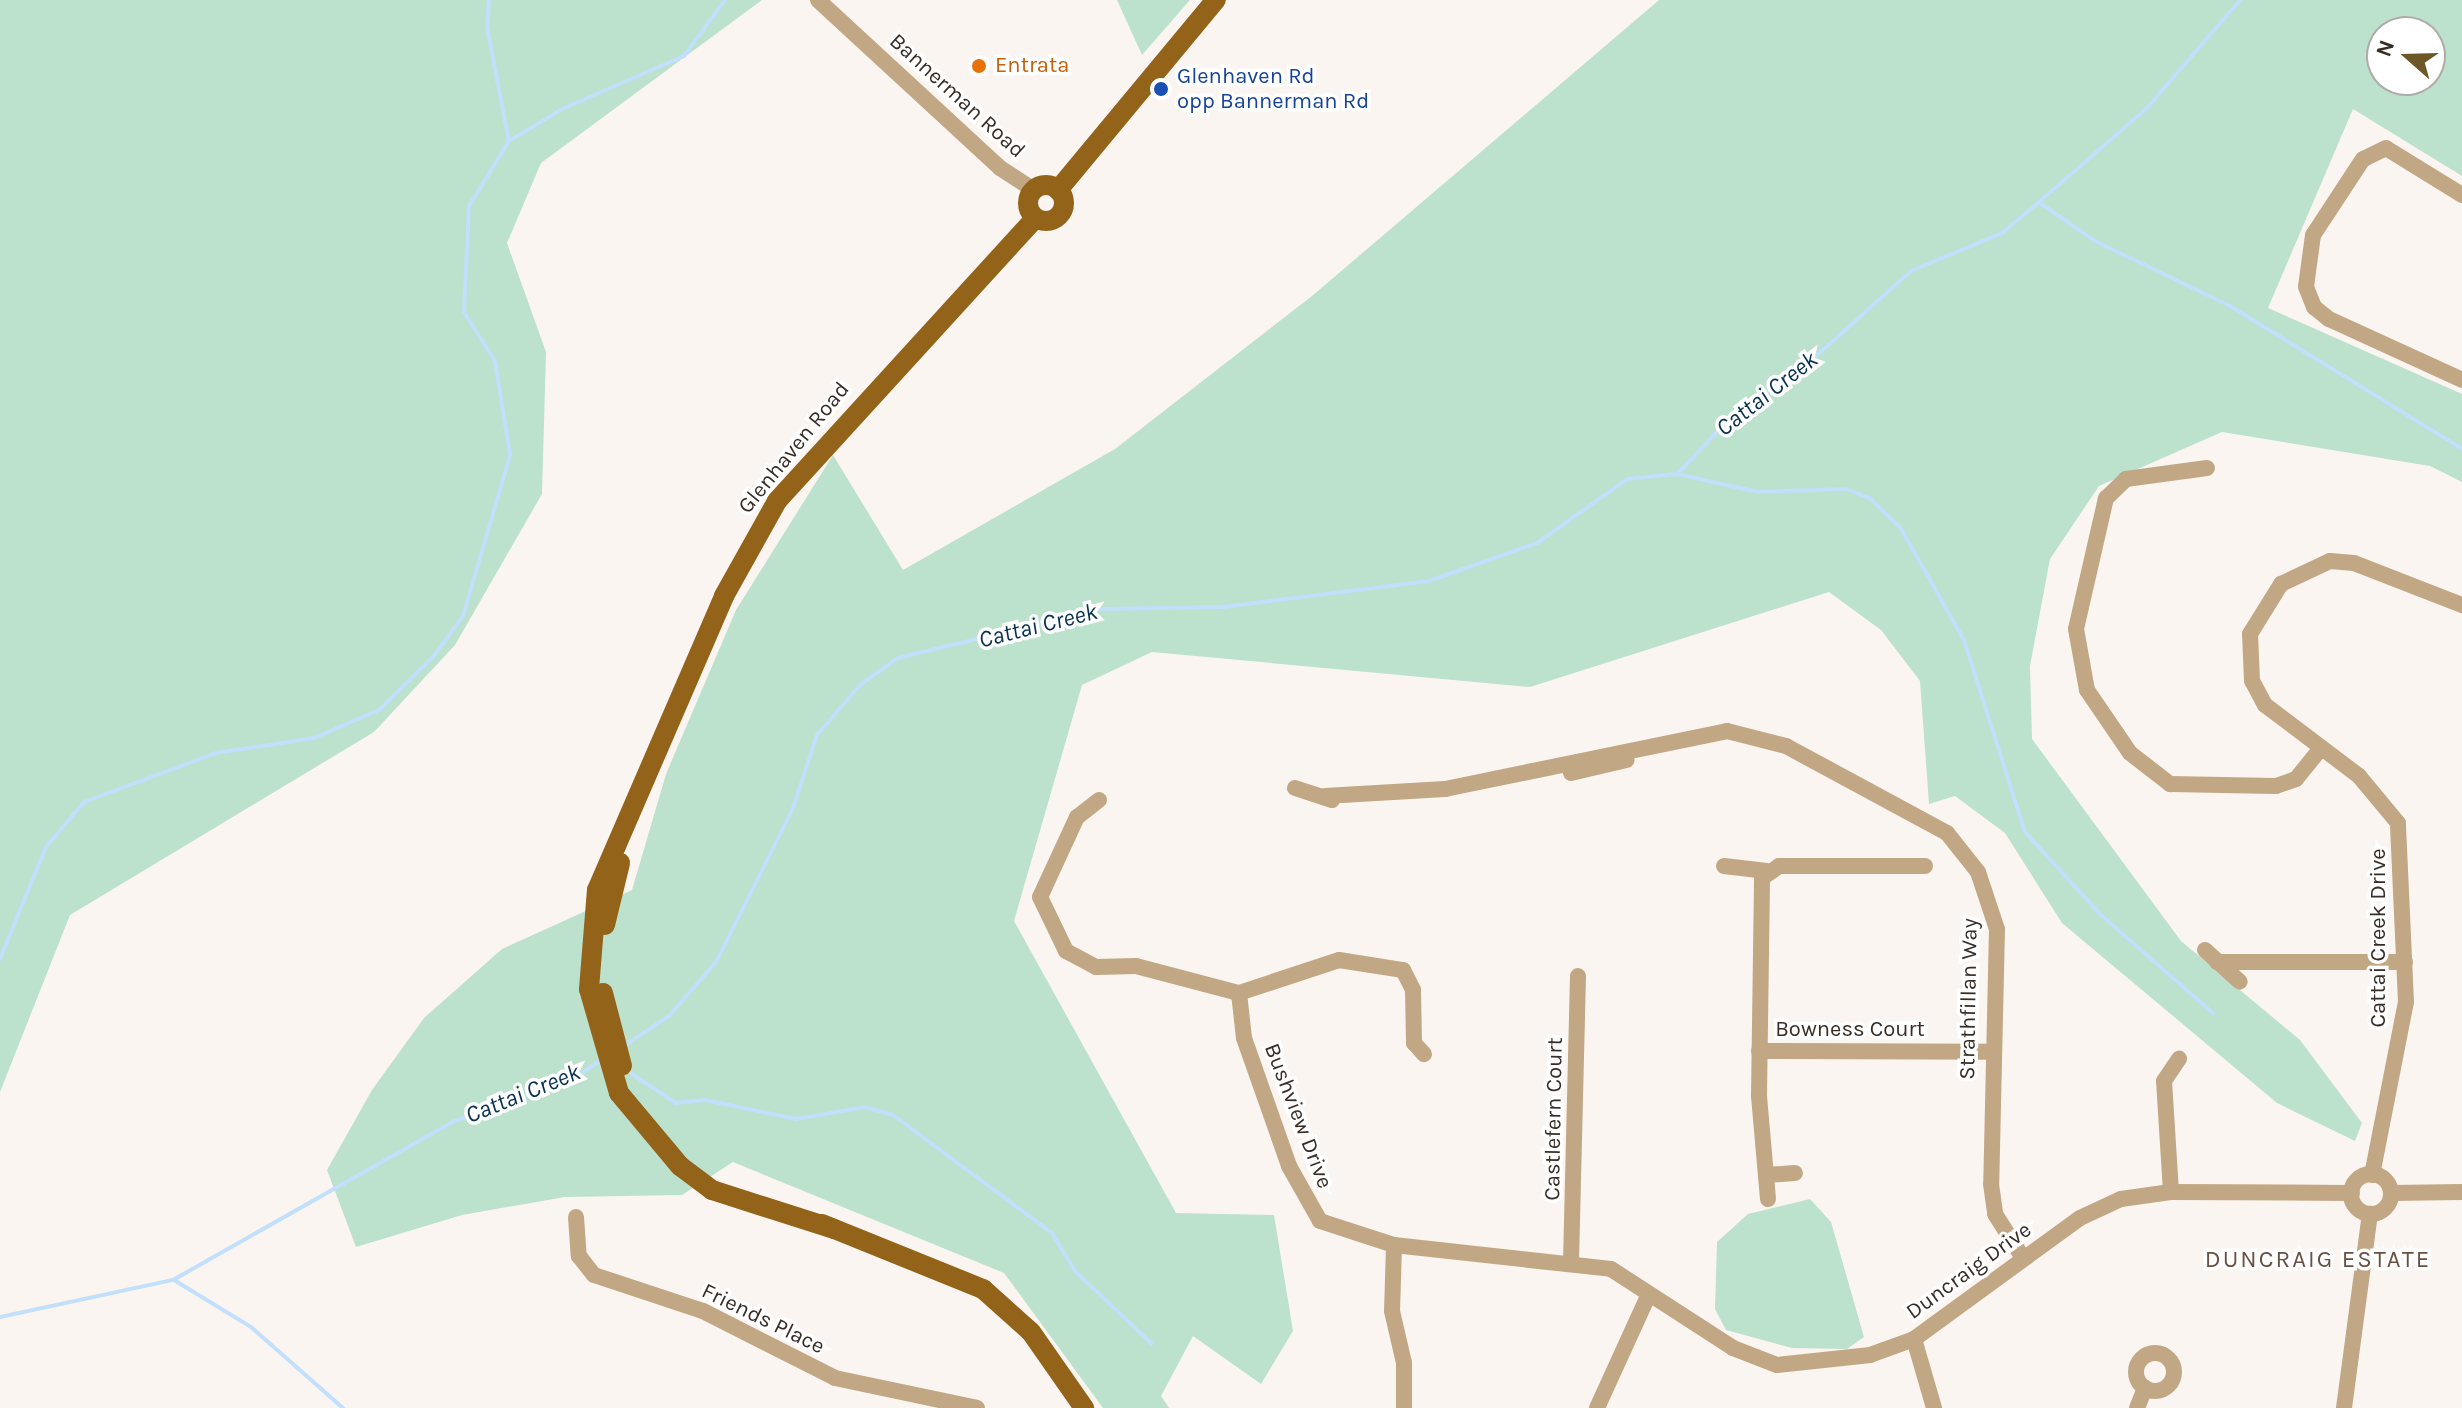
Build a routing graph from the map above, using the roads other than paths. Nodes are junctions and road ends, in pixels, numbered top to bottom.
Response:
1 (818, 0) edge
2 (1216, 0) edge
3 (1034, 190) junction
4 (1058, 190) junction
5 (2462, 195) edge
6 (1035, 218) junction
7 (2462, 380) edge
8 (2207, 468) dead end
9 (2462, 605) edge
10 (2320, 749) junction
11 (1295, 788) dead end
12 (1099, 800) dead end
13 (1724, 866) dead end
14 (1925, 866) dead end
15 (1767, 871) junction
16 (2405, 962) junction
17 (1578, 976) dead end
18 (2240, 982) dead end
19 (1239, 993) junction
20 (1759, 1051) junction
21 (1990, 1052) junction
22 (1424, 1054) dead end
23 (2179, 1059) dead end
24 (1795, 1173) dead end
25 (1766, 1175) junction
26 (2372, 1175) junction
27 (2171, 1192) junction
28 (2462, 1192) edge
29 (2352, 1193) junction
30 (2391, 1193) junction
31 (1768, 1199) dead end
32 (2370, 1214) junction
33 (576, 1217) dead end
34 (1394, 1245) junction
35 (2023, 1258) junction
36 (1571, 1262) junction
37 (1648, 1296) junction
38 (1914, 1339) junction
39 (2145, 1388) dead end
40 (977, 1408) edge
41 (1084, 1408) edge
42 (1404, 1408) edge
43 (1597, 1408) edge
44 (1934, 1408) edge
45 (2137, 1408) edge
46 (2344, 1408) edge

1 - 3 street, Bannerman Road
2 - 4 main road
3 - 4 main road
3 - 6 main road
4 - 6 main road, Glenhaven Road
5 - 7 street
6 - 41 main road, Glenhaven Road
8 - 10 street
9 - 10 street, Cattai Creek Drive
10 - 16 street, Cattai Creek Drive
11 - 21 street, Strathfillan Way
12 - 19 street
13 - 15 street
14 - 15 street
15 - 20 street, Bowness Court
16 - 18 street
16 - 26 street, Cattai Creek Drive
17 - 36 street, Castlefern Court
19 - 22 street
19 - 34 street, Bushview Drive
20 - 21 street, Bowness Court
20 - 25 street, Bowness Court
21 - 35 street, Strathfillan Way
23 - 27 street
24 - 25 street
25 - 31 street, Bowness Court
26 - 29 street
26 - 30 street
27 - 29 street, Duncraig Drive
27 - 35 street, Duncraig Drive
28 - 30 street
29 - 32 street
30 - 32 street
32 - 46 street
33 - 40 street, Friends Place
34 - 36 street, Duncraig Drive
34 - 42 street
35 - 38 street, Duncraig Drive
36 - 37 street, Duncraig Drive
37 - 38 street, Duncraig Drive
37 - 43 street
38 - 44 street
39 - 45 street

